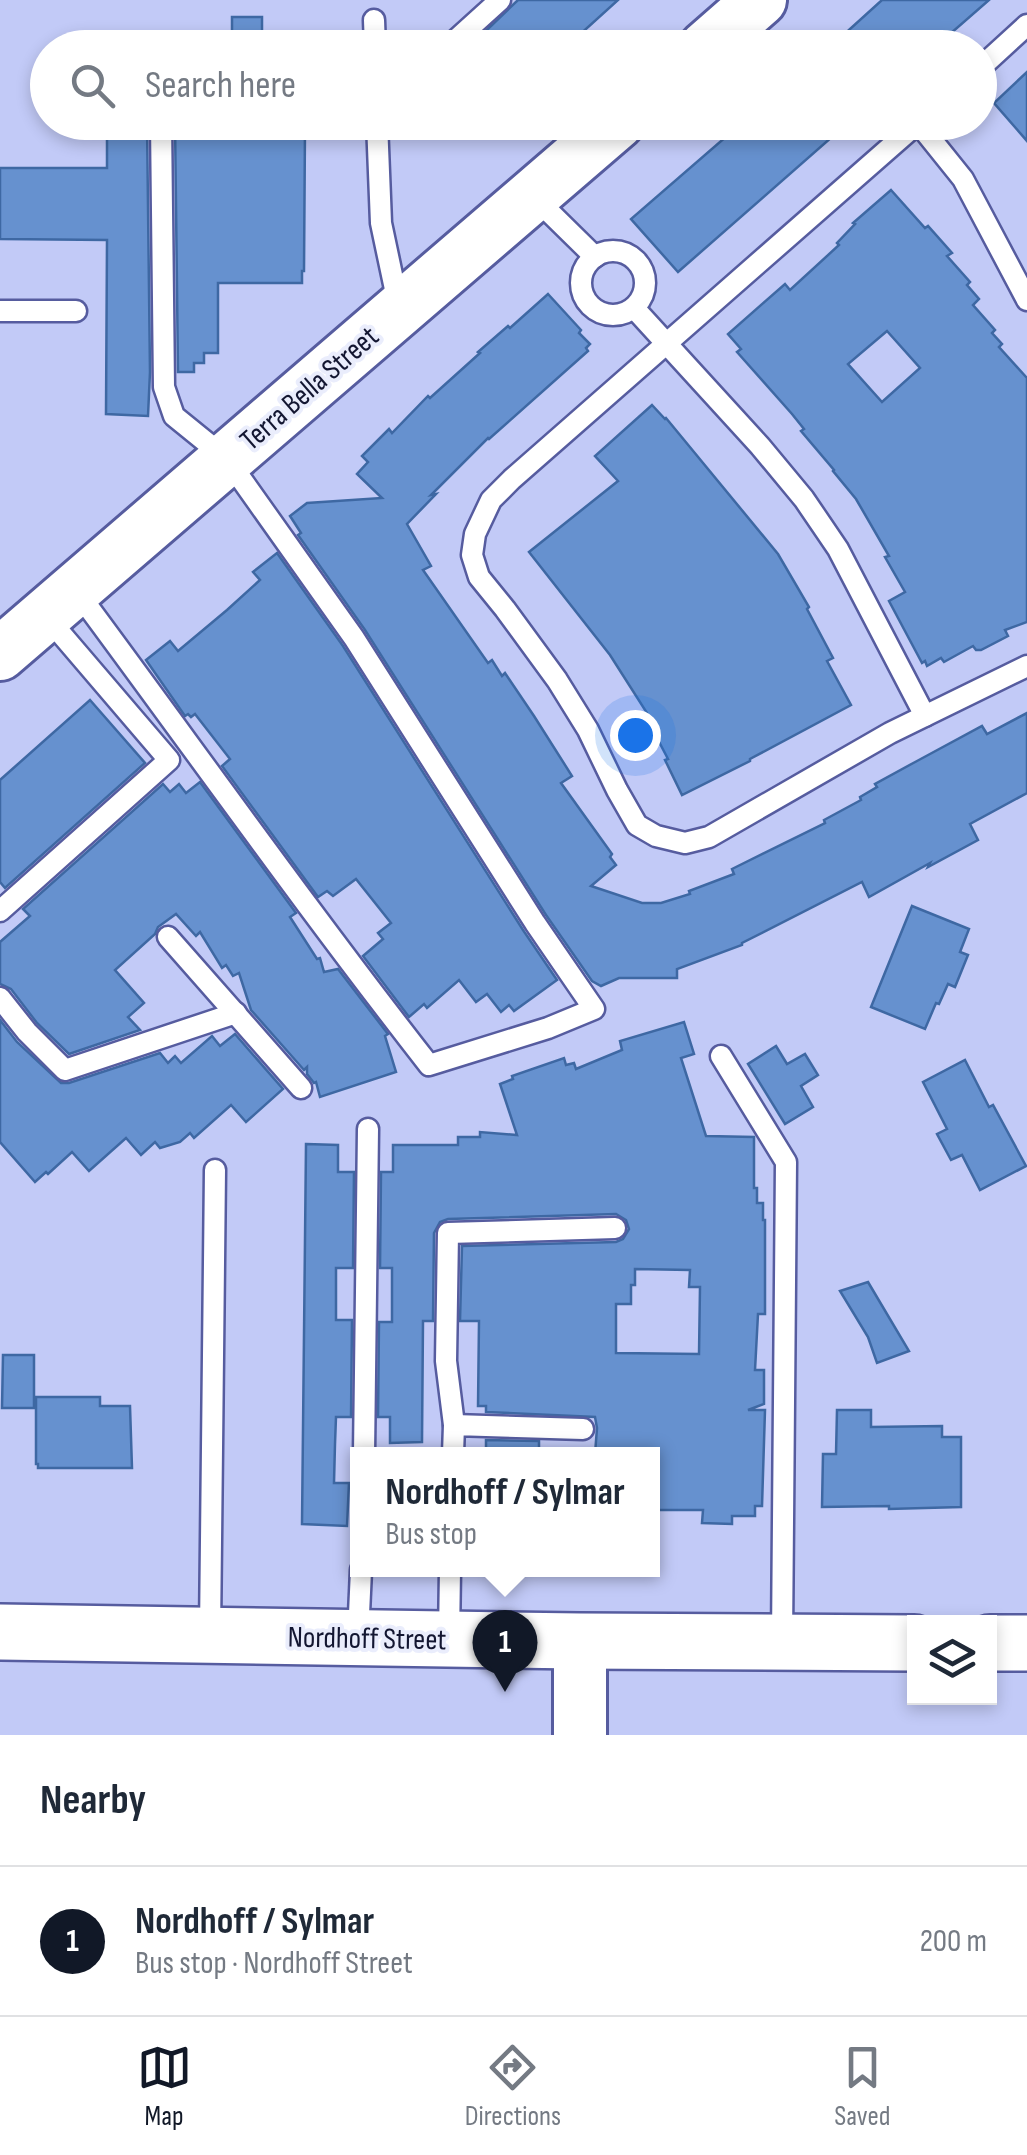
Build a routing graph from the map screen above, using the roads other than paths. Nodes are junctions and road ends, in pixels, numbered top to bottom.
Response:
1 (500, 0) edge
2 (760, 0) edge
3 (374, 20) dead end
4 (1027, 25) edge
5 (374, 30) edge
6 (467, 30) edge
7 (726, 30) edge
8 (997, 52) edge
9 (161, 140) edge
10 (378, 140) edge
11 (597, 140) edge
12 (899, 140) edge
13 (934, 140) edge
14 (533, 196) junction
15 (594, 257) junction
16 (1027, 300) edge
17 (634, 308) junction
18 (0, 310) edge
19 (399, 310) junction
20 (76, 311) dead end
21 (667, 344) junction
22 (226, 458) junction
23 (60, 602) junction
24 (0, 654) edge
25 (1027, 666) edge
26 (925, 716) junction
27 (0, 911) edge
28 (168, 937) dead end
29 (0, 998) edge
30 (236, 1013) junction
31 (721, 1056) dead end
32 (301, 1088) dead end
33 (368, 1129) dead end
34 (214, 1170) dead end
35 (615, 1228) dead end
36 (454, 1424) junction
37 (583, 1429) dead end
38 (364, 1447) edge
39 (454, 1447) edge
40 (361, 1577) edge
41 (450, 1577) edge
42 (0, 1632) edge
43 (210, 1636) junction
44 (358, 1638) junction
45 (448, 1639) junction
46 (580, 1641) junction
47 (782, 1642) junction
48 (907, 1642) edge
49 (997, 1643) edge
50 (1027, 1643) edge
51 (580, 1735) edge

1 - 6 lane
2 - 7 main road
3 - 5 lane
4 - 8 lane
9 - 22 lane
10 - 19 lane
11 - 14 main road, Terra Bella Street
12 - 21 lane
13 - 16 lane
14 - 15 lane
14 - 19 main road, Terra Bella Street
15 - 17 lane
15 - 17 lane
17 - 21 lane
18 - 20 lane
19 - 22 main road, Terra Bella Street
21 - 26 lane
21 - 26 lane
22 - 23 main road, Terra Bella Street
22 - 23 lane
23 - 24 main road, Terra Bella Street
23 - 27 lane
25 - 26 lane
28 - 30 lane
29 - 30 lane
30 - 32 lane
31 - 47 lane
33 - 38 lane
34 - 43 lane
35 - 36 lane
36 - 37 lane
36 - 39 lane
40 - 44 lane
41 - 45 lane
42 - 43 main road, Nordhoff Street
43 - 44 main road, Nordhoff Street
44 - 45 main road, Nordhoff Street
45 - 46 main road, Nordhoff Street
46 - 47 main road, Nordhoff Street
46 - 51 main road
47 - 48 main road, Nordhoff Street
49 - 50 main road

